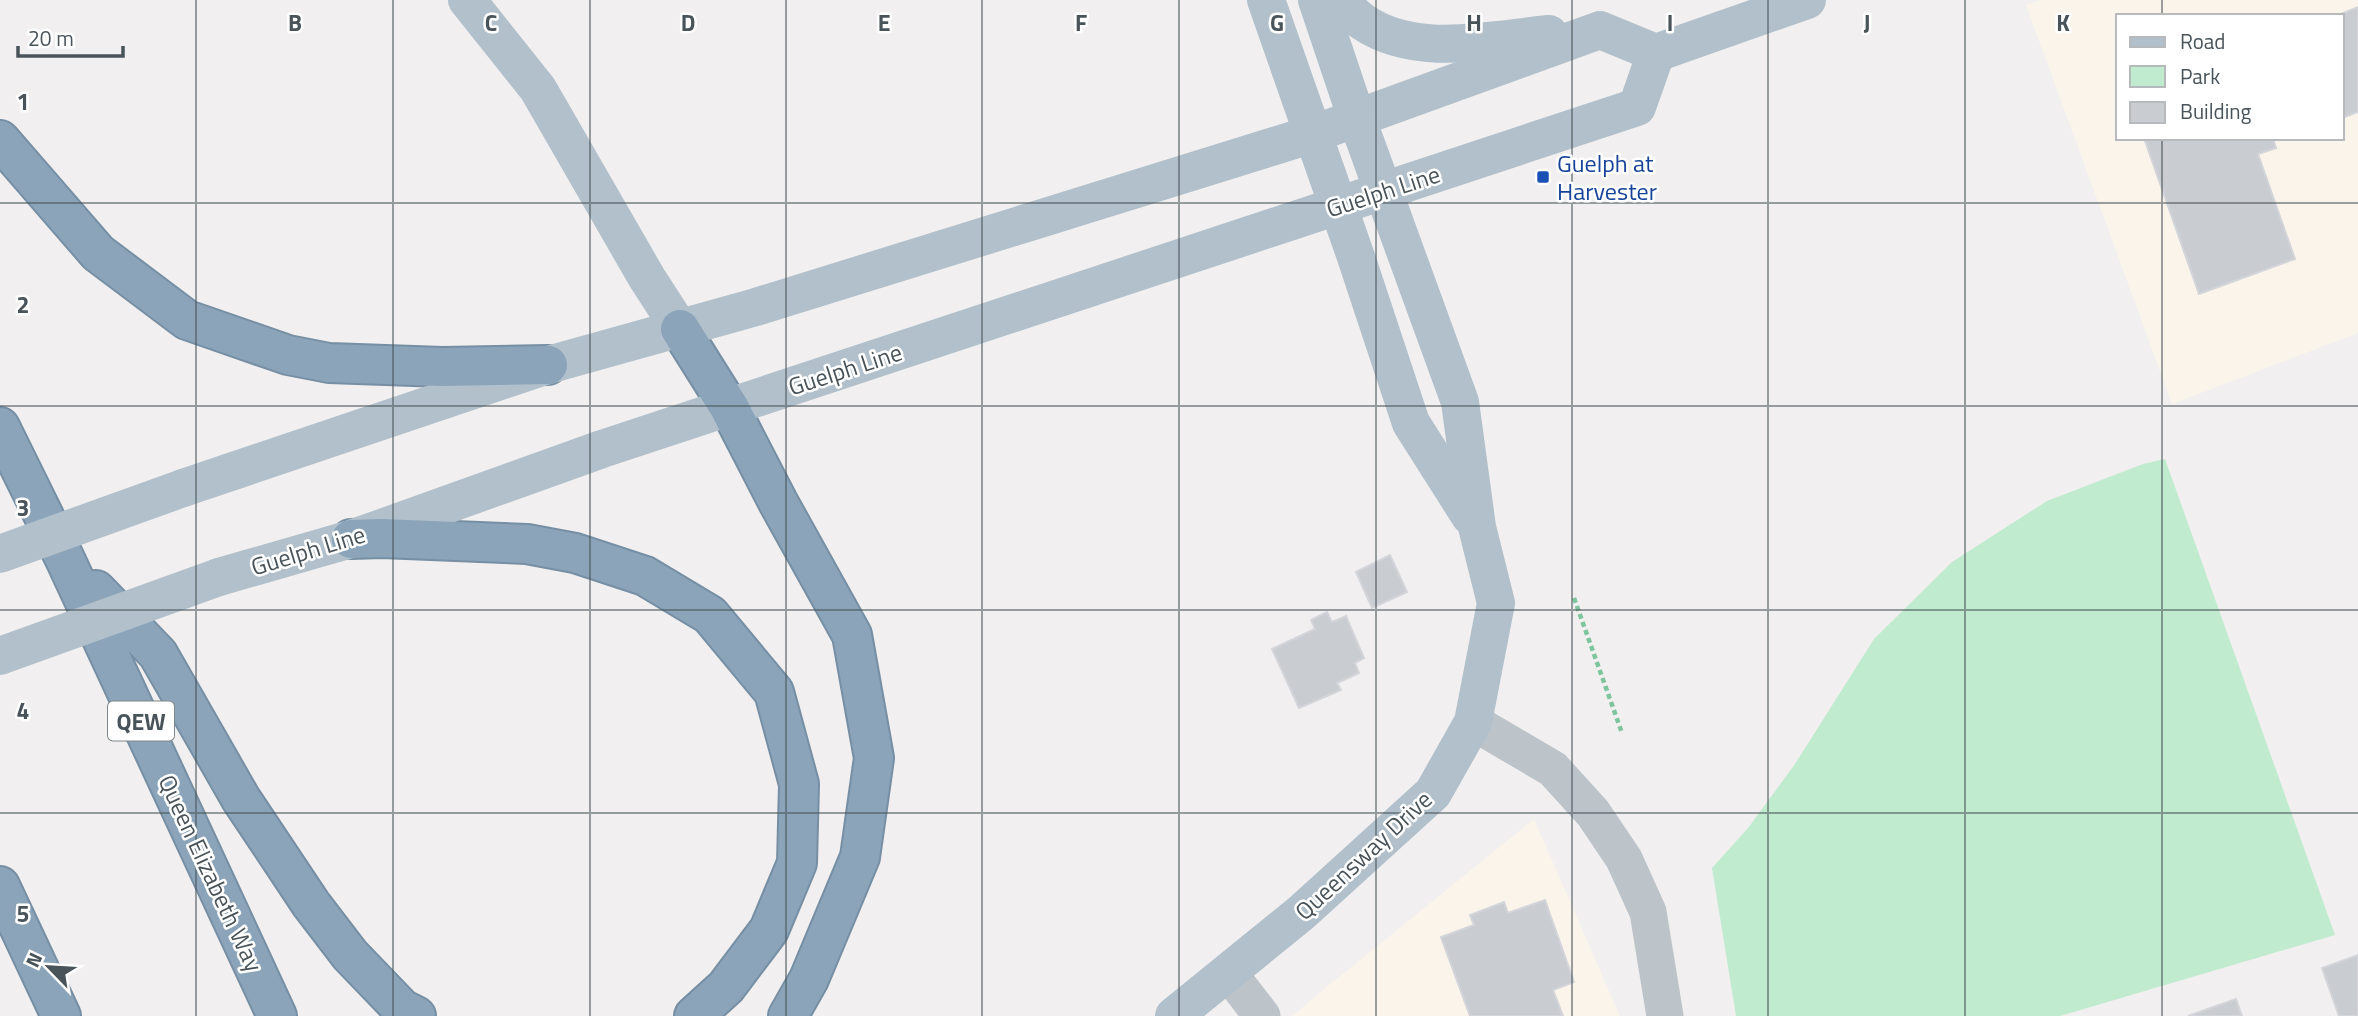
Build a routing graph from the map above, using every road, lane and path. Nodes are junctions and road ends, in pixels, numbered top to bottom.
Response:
1 (467, 0) edge
2 (1266, 0) edge
3 (1317, 0) edge
4 (1339, 0) edge
5 (1807, 0) edge
6 (1600, 30) junction
7 (1656, 53) junction
8 (1357, 119) junction
9 (1313, 134) junction
10 (0, 140) edge
11 (1384, 190) junction
12 (1338, 206) junction
13 (680, 329) junction
14 (548, 365) junction
15 (729, 407) junction
16 (0, 427) edge
17 (1477, 527) junction
18 (351, 539) junction
19 (0, 554) edge
20 (65, 559) junction
21 (1574, 598) dead end
22 (0, 656) edge
23 (1473, 722) junction
24 (1622, 733) dead end
25 (0, 887) edge
26 (1228, 972) junction
27 (61, 1016) edge
28 (277, 1016) edge
29 (416, 1016) edge
30 (694, 1016) edge
31 (788, 1016) edge
32 (1174, 1016) edge
33 (1262, 1016) edge
34 (1665, 1016) edge

1 - 13 main road
2 - 9 main road, Queensway Drive
3 - 8 main road, Queensway Drive
4 - 6 main road
5 - 7 main road
6 - 7 main road
6 - 8 main road
7 - 11 main road, Guelph Line
8 - 9 main road
8 - 11 main road, Queensway Drive
9 - 12 main road, Queensway Drive
9 - 13 main road
10 - 14 highway
11 - 12 main road, Guelph Line
11 - 17 main road, Queensway Drive
12 - 15 main road, Guelph Line
12 - 17 main road, Queensway Drive
13 - 14 main road
13 - 15 highway
14 - 19 main road, bridge
15 - 18 main road, Guelph Line
15 - 31 highway
16 - 20 highway, Queen Elizabeth Way / QEW
17 - 23 main road, Queensway Drive
18 - 22 main road, Guelph Line, bridge
18 - 30 highway
20 - 28 highway, Queen Elizabeth Way / QEW
20 - 29 highway
21 - 24 path
23 - 26 main road, Queensway Drive
23 - 34 street
25 - 27 highway
26 - 32 main road, Queensway Drive
26 - 33 street

